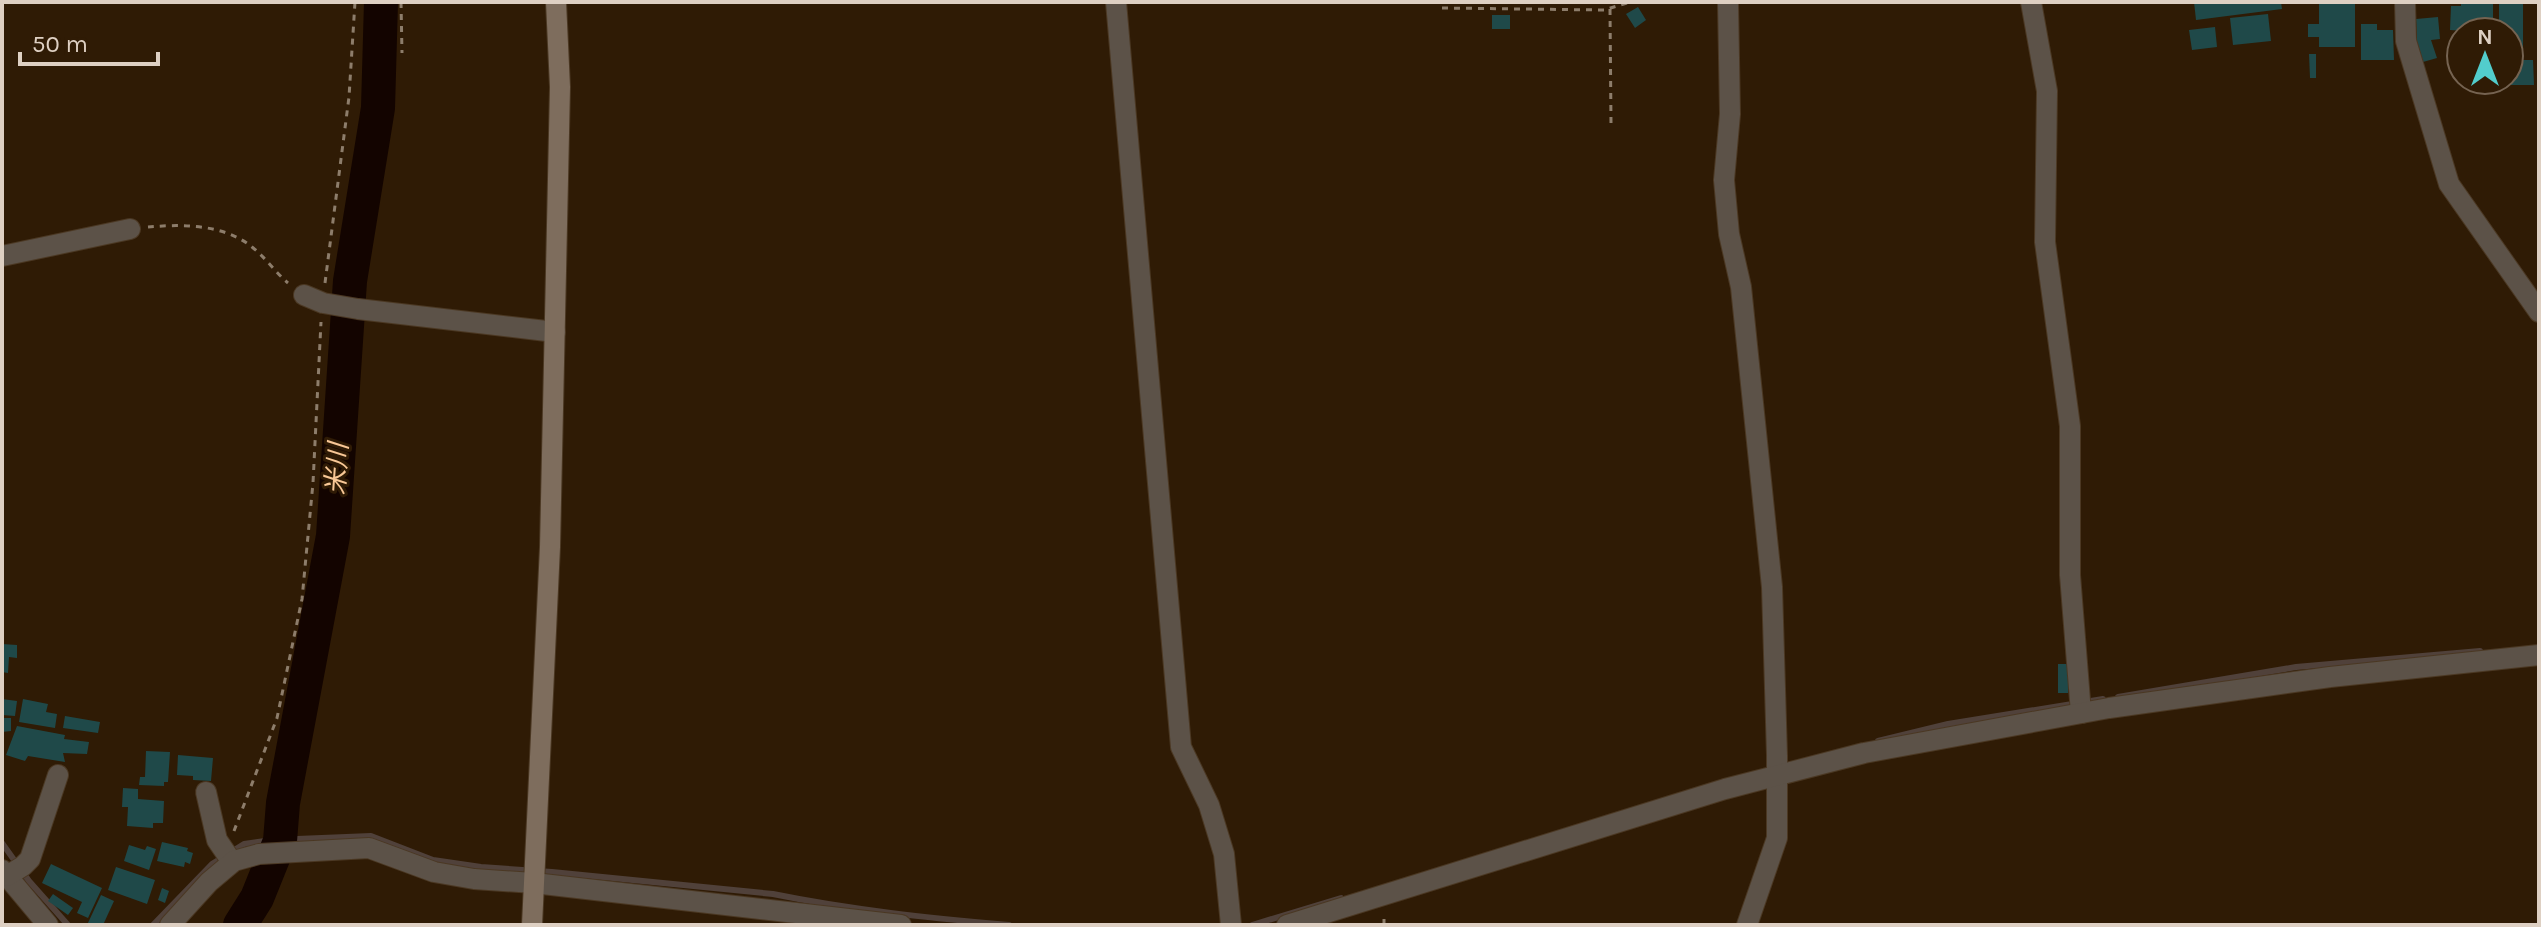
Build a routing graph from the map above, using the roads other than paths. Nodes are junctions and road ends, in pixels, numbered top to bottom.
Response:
1 (556, 2) edge
2 (1116, 2) edge
3 (1728, 2) edge
4 (2031, 2) edge
5 (2405, 2) edge
6 (130, 229) road end
7 (2, 256) edge
8 (321, 301) road end
9 (2539, 312) edge
10 (555, 332) junction
11 (2539, 655) edge
12 (2080, 706) junction
13 (1777, 768) junction
14 (58, 775) dead end
15 (206, 792) dead end
16 (227, 854) junction
17 (12, 871) edge
18 (534, 883) junction
19 (1231, 924) edge
20 (48, 925) edge
21 (170, 925) edge
22 (532, 925) edge
23 (901, 925) edge
24 (1287, 925) edge
25 (1747, 925) edge

1 - 10 street
2 - 19 street
3 - 13 street
4 - 12 street
5 - 9 street
6 - 7 street
8 - 10 street
10 - 18 street
11 - 12 street
12 - 13 street
13 - 24 street
13 - 25 street
14 - 17 street
15 - 16 street
16 - 18 street
16 - 21 street
17 - 20 street
18 - 22 street
18 - 23 street

